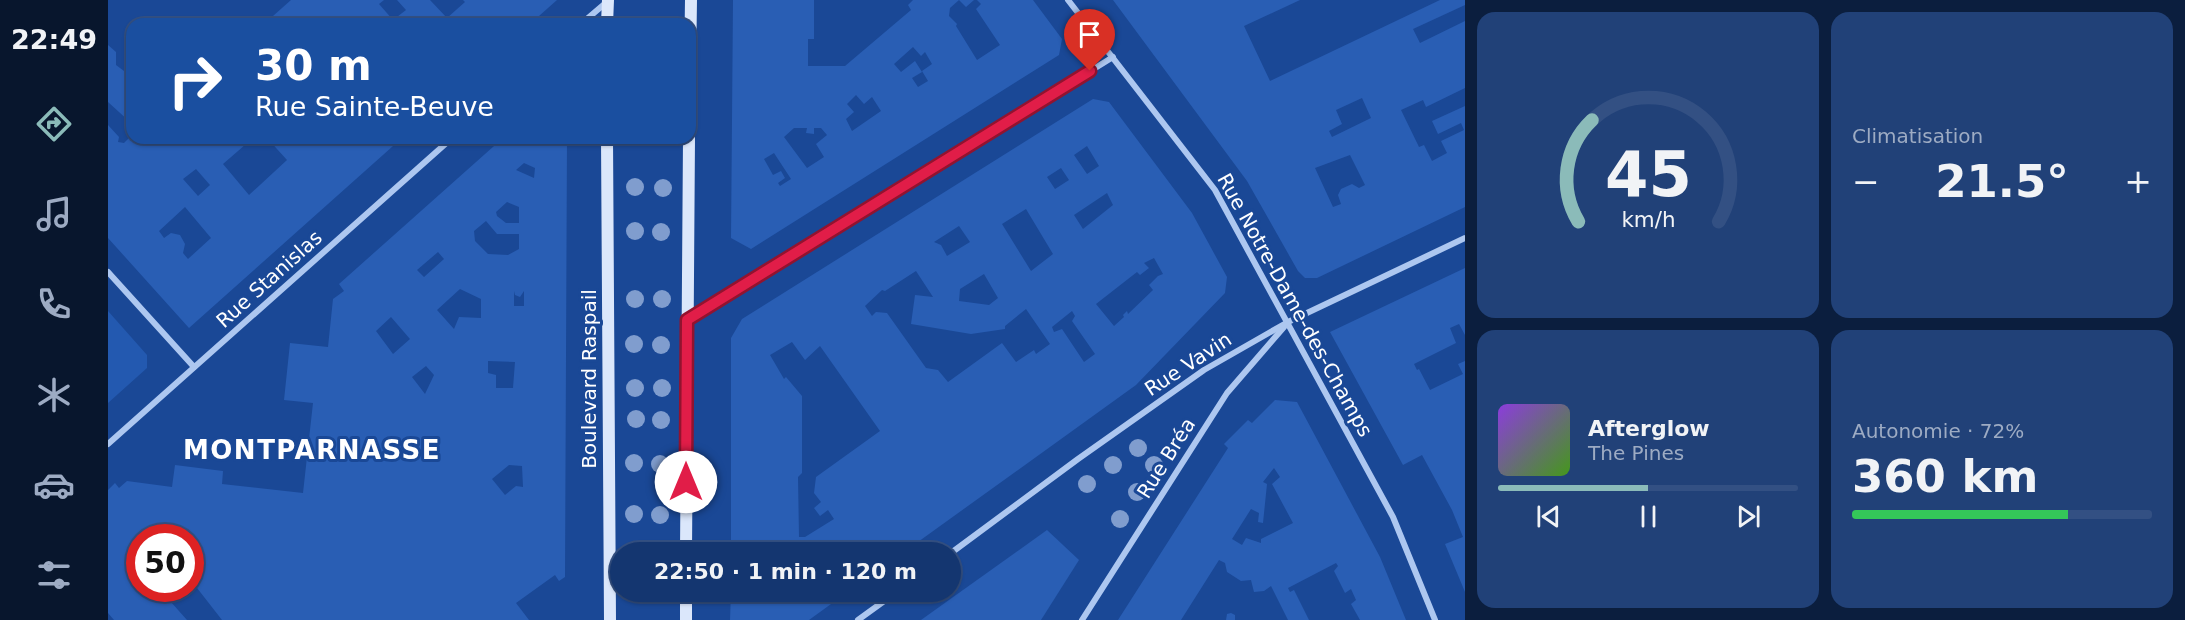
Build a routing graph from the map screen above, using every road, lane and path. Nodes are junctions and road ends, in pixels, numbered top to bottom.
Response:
1 (608, 0) edge
2 (691, 0) edge
3 (1068, 0) edge
4 (588, 18) edge
5 (607, 18) edge
6 (691, 18) edge
7 (1113, 57) junction
8 (445, 144) edge
9 (607, 144) edge
10 (689, 144) edge
11 (1465, 238) edge
12 (108, 272) edge
13 (687, 320) junction
14 (1288, 322) junction
15 (194, 367) junction
16 (108, 444) edge
17 (686, 542) edge
18 (961, 546) edge
19 (686, 602) edge
20 (883, 602) edge
21 (610, 620) edge
22 (686, 620) edge
23 (858, 620) edge
24 (1082, 620) edge
25 (1435, 620) edge

1 - 4 street
1 - 5 main road
2 - 6 main road
3 - 7 street, Rue Notre-Dame-des-Champs
7 - 13 street
7 - 14 street, Rue Notre-Dame-des-Champs
8 - 15 street, Rue Stanislas
9 - 21 main road, Boulevard Raspail
10 - 13 main road
11 - 14 street, Rue Vavin
12 - 15 street
13 - 17 main road
14 - 18 street, Rue Vavin
14 - 24 street, Rue Bréa
14 - 25 street, Rue Notre-Dame-des-Champs
15 - 16 street, Rue Stanislas
19 - 22 main road
20 - 23 street

